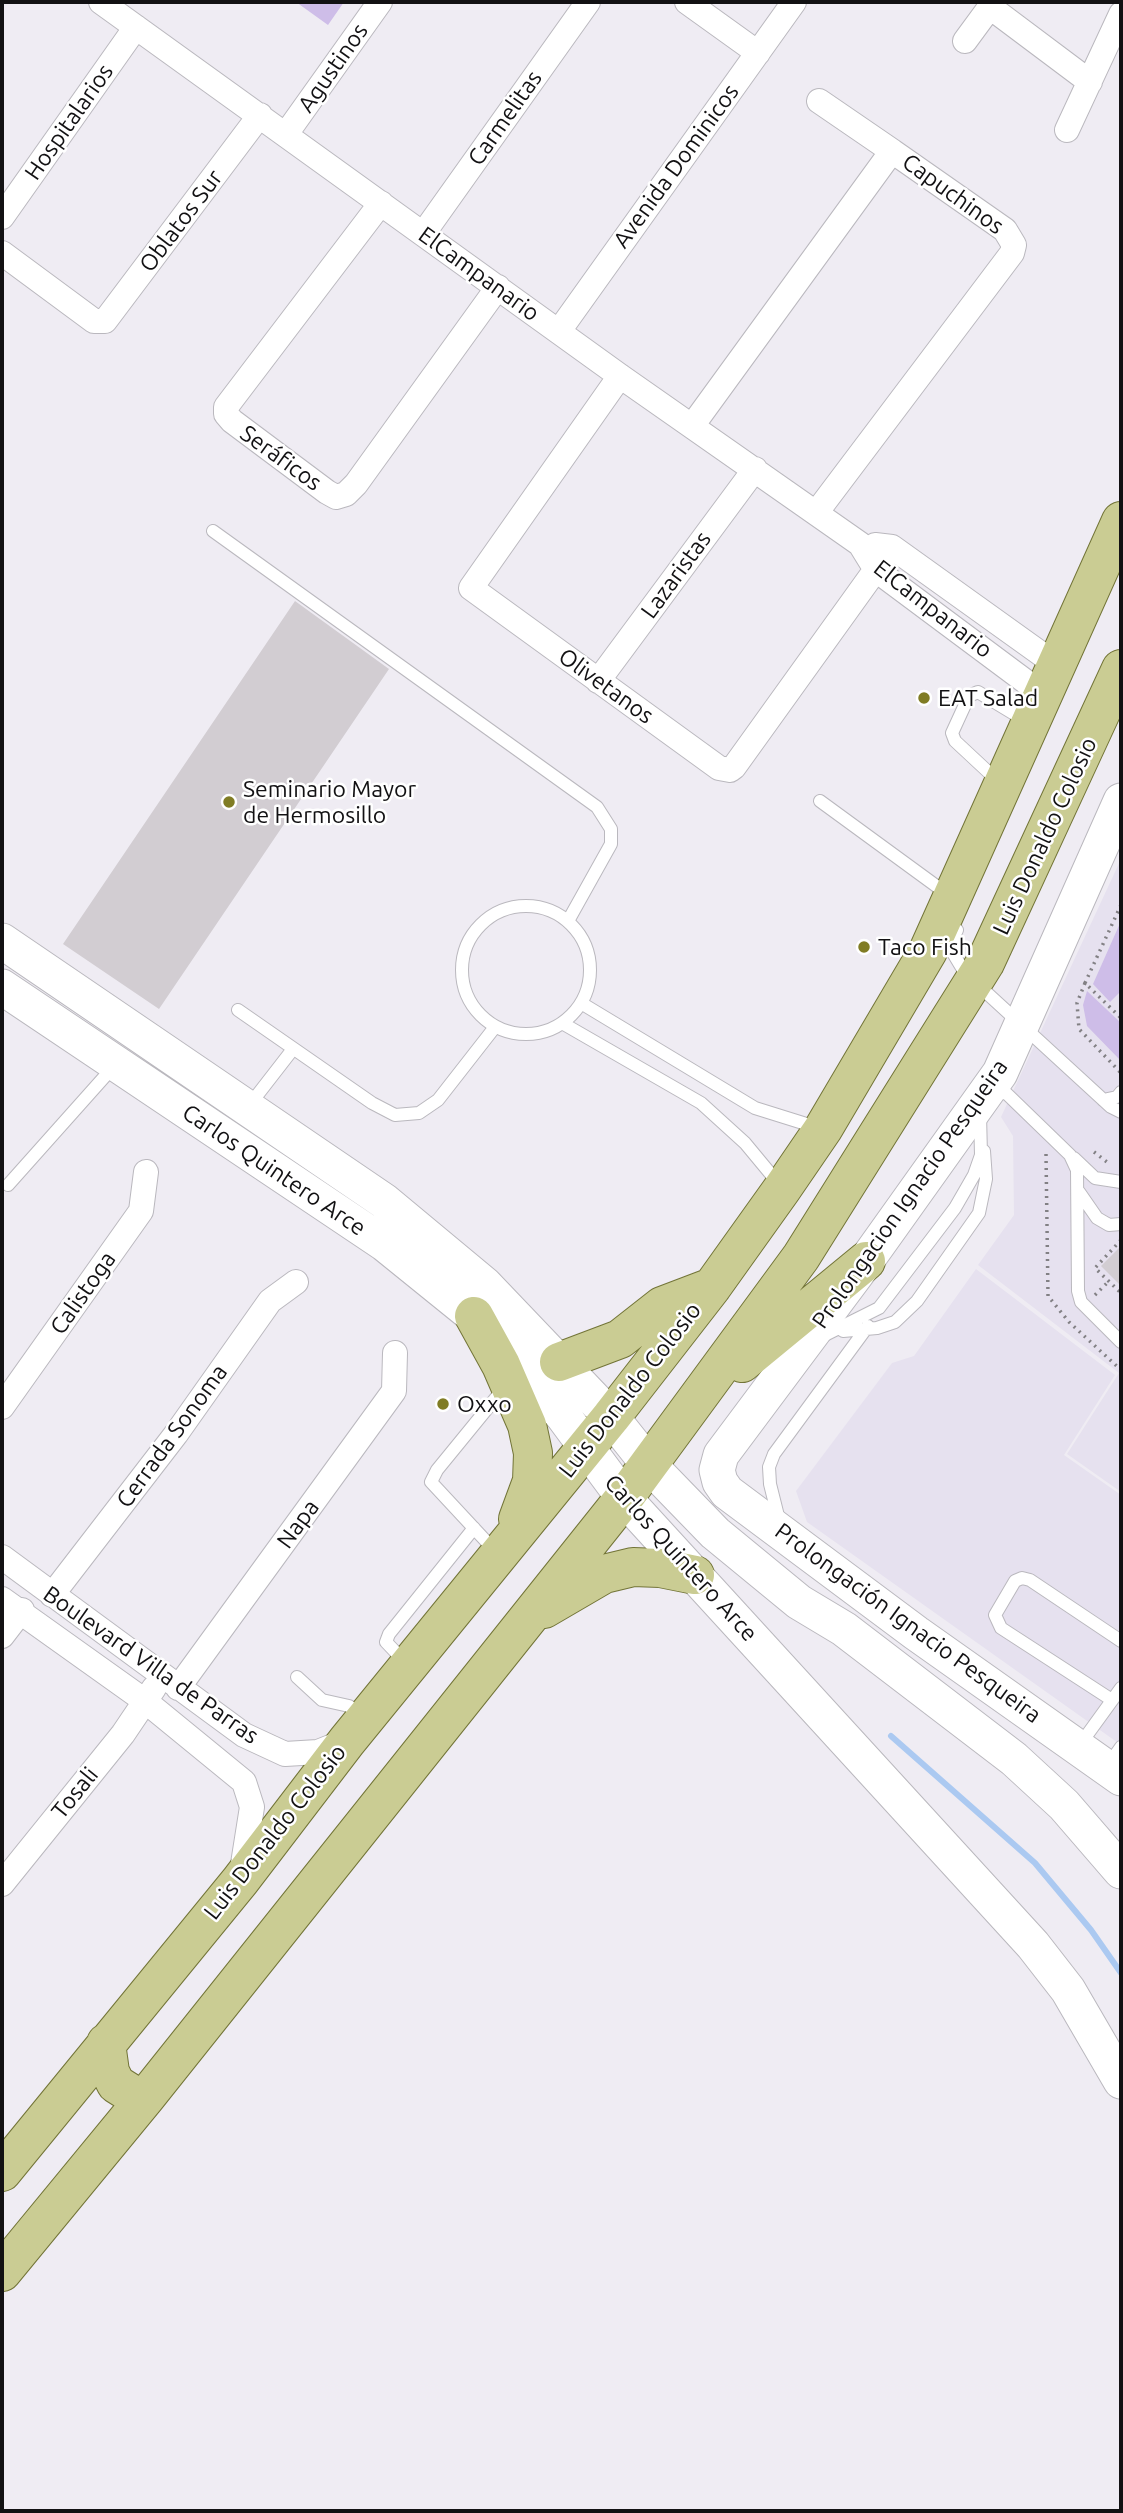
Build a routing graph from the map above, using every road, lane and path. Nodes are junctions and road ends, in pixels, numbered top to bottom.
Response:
1 (101, 2) edge
2 (380, 2) edge
3 (588, 2) edge
4 (687, 2) edge
5 (794, 2) edge
6 (992, 4) edge
7 (1121, 14) edge
8 (136, 27) junction
9 (965, 41) dead end
10 (758, 53) junction
11 (1090, 82) junction
12 (819, 101) dead end
13 (260, 115) junction
14 (1067, 130) dead end
15 (286, 134) junction
16 (892, 151) junction
17 (381, 203) junction
18 (2, 217) edge
19 (423, 234) junction
20 (2, 253) edge
21 (498, 287) junction
22 (559, 331) junction
23 (620, 376) junction
24 (692, 426) junction
25 (755, 469) junction
26 (816, 513) junction
27 (1121, 521) edge
28 (213, 531) dead end
29 (860, 544) junction
30 (892, 547) junction
31 (876, 570) junction
32 (1121, 669) edge
33 (598, 681) junction
34 (1045, 695) junction
35 (1002, 790) junction
36 (820, 801) dead end
37 (1121, 801) edge
38 (996, 833) dead end
39 (1121, 905) edge
40 (956, 909) junction
41 (568, 921) junction
42 (2, 941) edge
43 (974, 981) junction
44 (1085, 983) junction
45 (67, 985) junction
46 (2, 987) edge
47 (581, 1003) junction
48 (238, 1010) dead end
49 (1121, 1018) edge
50 (562, 1023) junction
51 (1024, 1024) junction
52 (495, 1027) junction
53 (293, 1048) junction
54 (178, 1060) junction
55 (116, 1063) junction
56 (1121, 1073) edge
57 (715, 1083) junction
58 (1121, 1092) edge
59 (1103, 1100) junction
60 (701, 1103) junction
61 (248, 1107) junction
62 (1121, 1112) edge
63 (980, 1121) junction
64 (823, 1129) junction
65 (1087, 1146) dead end
66 (1070, 1155) junction
67 (1110, 1165) dead end
68 (146, 1172) dead end
69 (1103, 1179) junction
70 (1121, 1182) edge
71 (8, 1185) dead end
72 (782, 1189) junction
73 (1080, 1200) junction
74 (1121, 1224) edge
75 (1121, 1240) edge
76 (866, 1261) junction
77 (296, 1282) dead end
78 (712, 1287) junction
79 (1121, 1293) edge
80 (879, 1308) junction
81 (474, 1316) junction
82 (866, 1330) junction
83 (817, 1339) junction
84 (1121, 1342) edge
85 (395, 1353) dead end
86 (559, 1362) junction
87 (509, 1382) junction
88 (692, 1405) junction
89 (2, 1407) edge
90 (611, 1417) junction
91 (585, 1447) junction
92 (720, 1455) joint
93 (650, 1465) junction
94 (624, 1499) junction
95 (474, 1528) junction
96 (787, 1535) junction
97 (502, 1553) junction
98 (2, 1558) edge
99 (695, 1575) junction
100 (52, 1595) junction
101 (12, 1605) edge
102 (527, 1618) junction
103 (844, 1629) junction
104 (916, 1633) junction
105 (2, 1636) edge
106 (1121, 1642) edge
107 (409, 1665) junction
108 (297, 1677) dead end
109 (170, 1682) junction
110 (1121, 1688) edge
111 (1112, 1700) junction
112 (145, 1701) junction
113 (355, 1730) junction
114 (1079, 1746) junction
115 (1116, 1764) edge
116 (1121, 1871) edge
117 (240, 1881) junction
118 (2, 1884) edge
119 (106, 2043) junction
120 (1119, 2070) edge
121 (146, 2097) junction
122 (2, 2171) edge
123 (2, 2272) edge

1 - 8 street, ElCampanario
2 - 15 street, Agustinos
3 - 19 street, Carmelitas
4 - 10 street
5 - 10 street, Avenida Dominicos
6 - 9 street
6 - 11 street
7 - 11 street
8 - 13 street, ElCampanario
8 - 18 street, Hospitalarios
10 - 22 street, Avenida Dominicos
11 - 14 street
12 - 16 street
13 - 15 street, ElCampanario
13 - 20 street, Oblatos Sur
15 - 17 street, ElCampanario
16 - 24 street, Capuchinos
16 - 26 street, Capuchinos
17 - 19 street, ElCampanario
17 - 21 street, Seráficos
19 - 21 street, ElCampanario
21 - 22 street, ElCampanario
22 - 23 street, ElCampanario
23 - 24 street, ElCampanario
23 - 33 street, Olivetanos
24 - 25 street, ElCampanario
25 - 26 street, ElCampanario
25 - 33 street, Lazaristas
26 - 29 street, ElCampanario
27 - 34 main road, Luis Donaldo Colosio
28 - 41 lane
29 - 30 street, ElCampanario
29 - 31 street, ElCampanario
30 - 31 street, Olivetanos
30 - 34 street, ElCampanario
31 - 33 street, Olivetanos
31 - 34 street, ElCampanario
32 - 43 main road, Luis Donaldo Colosio
34 - 35 main road, Luis Donaldo Colosio
34 - 35 lane
35 - 38 lane
35 - 40 main road, Luis Donaldo Colosio
36 - 40 lane
37 - 51 main road, Prolongacion Ignacio Pesqueira
39 - 44 path
40 - 43 lane
40 - 64 main road, Luis Donaldo Colosio
41 - 47 lane
41 - 52 lane
42 - 45 main road, Carlos Quintero Arce
43 - 51 lane
43 - 88 main road, Luis Donaldo Colosio
44 - 49 path
44 - 56 path
45 - 54 main road, Carlos Quintero Arce
45 - 55 main road
46 - 55 main road, Carlos Quintero Arce
47 - 50 lane
47 - 57 lane
48 - 53 lane
50 - 52 lane
50 - 60 lane
51 - 59 lane
51 - 63 main road, Prolongacion Ignacio Pesqueira
52 - 53 lane
53 - 61 lane
54 - 55 main road
54 - 61 main road, Carlos Quintero Arce
55 - 71 lane
55 - 81 main road, Carlos Quintero Arce
57 - 60 lane
57 - 64 lane
58 - 59 lane
59 - 62 lane
60 - 72 lane
61 - 86 main road, Carlos Quintero Arce
63 - 66 lane
63 - 76 main road, Prolongacion Ignacio Pesqueira
63 - 80 lane
63 - 82 lane
64 - 72 main road, Luis Donaldo Colosio
65 - 67 path
66 - 69 lane
66 - 73 lane
68 - 89 street, Calistoga
69 - 70 lane
69 - 73 lane
72 - 78 main road, Luis Donaldo Colosio
73 - 74 lane
73 - 84 lane
75 - 79 path
76 - 83 main road, Prolongacion Ignacio Pesqueira
76 - 88 main road
77 - 100 street, Cerrada Sonoma
78 - 86 main road
78 - 90 main road, Luis Donaldo Colosio
80 - 82 lane
80 - 83 lane
81 - 87 main road
81 - 91 main road, Carlos Quintero Arce
82 - 83 lane
82 - 96 lane
83 - 92 main road, Prolongacion Ignacio Pesqueira
85 - 109 street, Napa
86 - 90 main road, Carlos Quintero Arce
87 - 95 lane
87 - 97 main road
88 - 93 main road, Luis Donaldo Colosio
90 - 91 main road, Luis Donaldo Colosio
90 - 93 main road, Carlos Quintero Arce
91 - 94 main road, Carlos Quintero Arce
91 - 97 main road, Luis Donaldo Colosio
92 - 96 main road, Prolongación Ignacio Pesqueira
93 - 94 main road, Luis Donaldo Colosio
93 - 103 main road, Carlos Quintero Arce
94 - 99 main road, Carlos Quintero Arce
94 - 102 main road, Luis Donaldo Colosio
95 - 97 lane
95 - 107 lane
96 - 104 main road, Prolongación Ignacio Pesqueira
97 - 107 main road, Luis Donaldo Colosio
98 - 100 street, Boulevard Villa de Parras
99 - 102 main road
99 - 120 main road, Carlos Quintero Arce
100 - 109 street, Boulevard Villa de Parras
101 - 105 street
101 - 112 street, Boulevard Villa de Parras
102 - 121 main road, Luis Donaldo Colosio
103 - 104 main road
103 - 116 main road, Carlos Quintero Arce
104 - 114 main road, Prolongación Ignacio Pesqueira
106 - 111 lane
107 - 113 main road, Luis Donaldo Colosio
108 - 113 lane
109 - 112 street, Napa
109 - 113 street, Boulevard Villa de Parras
110 - 111 lane
111 - 114 lane
112 - 117 street, Boulevard Villa de Parras
112 - 118 street, Tosali
113 - 117 main road, Luis Donaldo Colosio
114 - 115 main road, Prolongación Ignacio Pesqueira
117 - 119 main road, Luis Donaldo Colosio
119 - 121 main road
119 - 122 main road, Luis Donaldo Colosio
121 - 123 main road, Luis Donaldo Colosio

